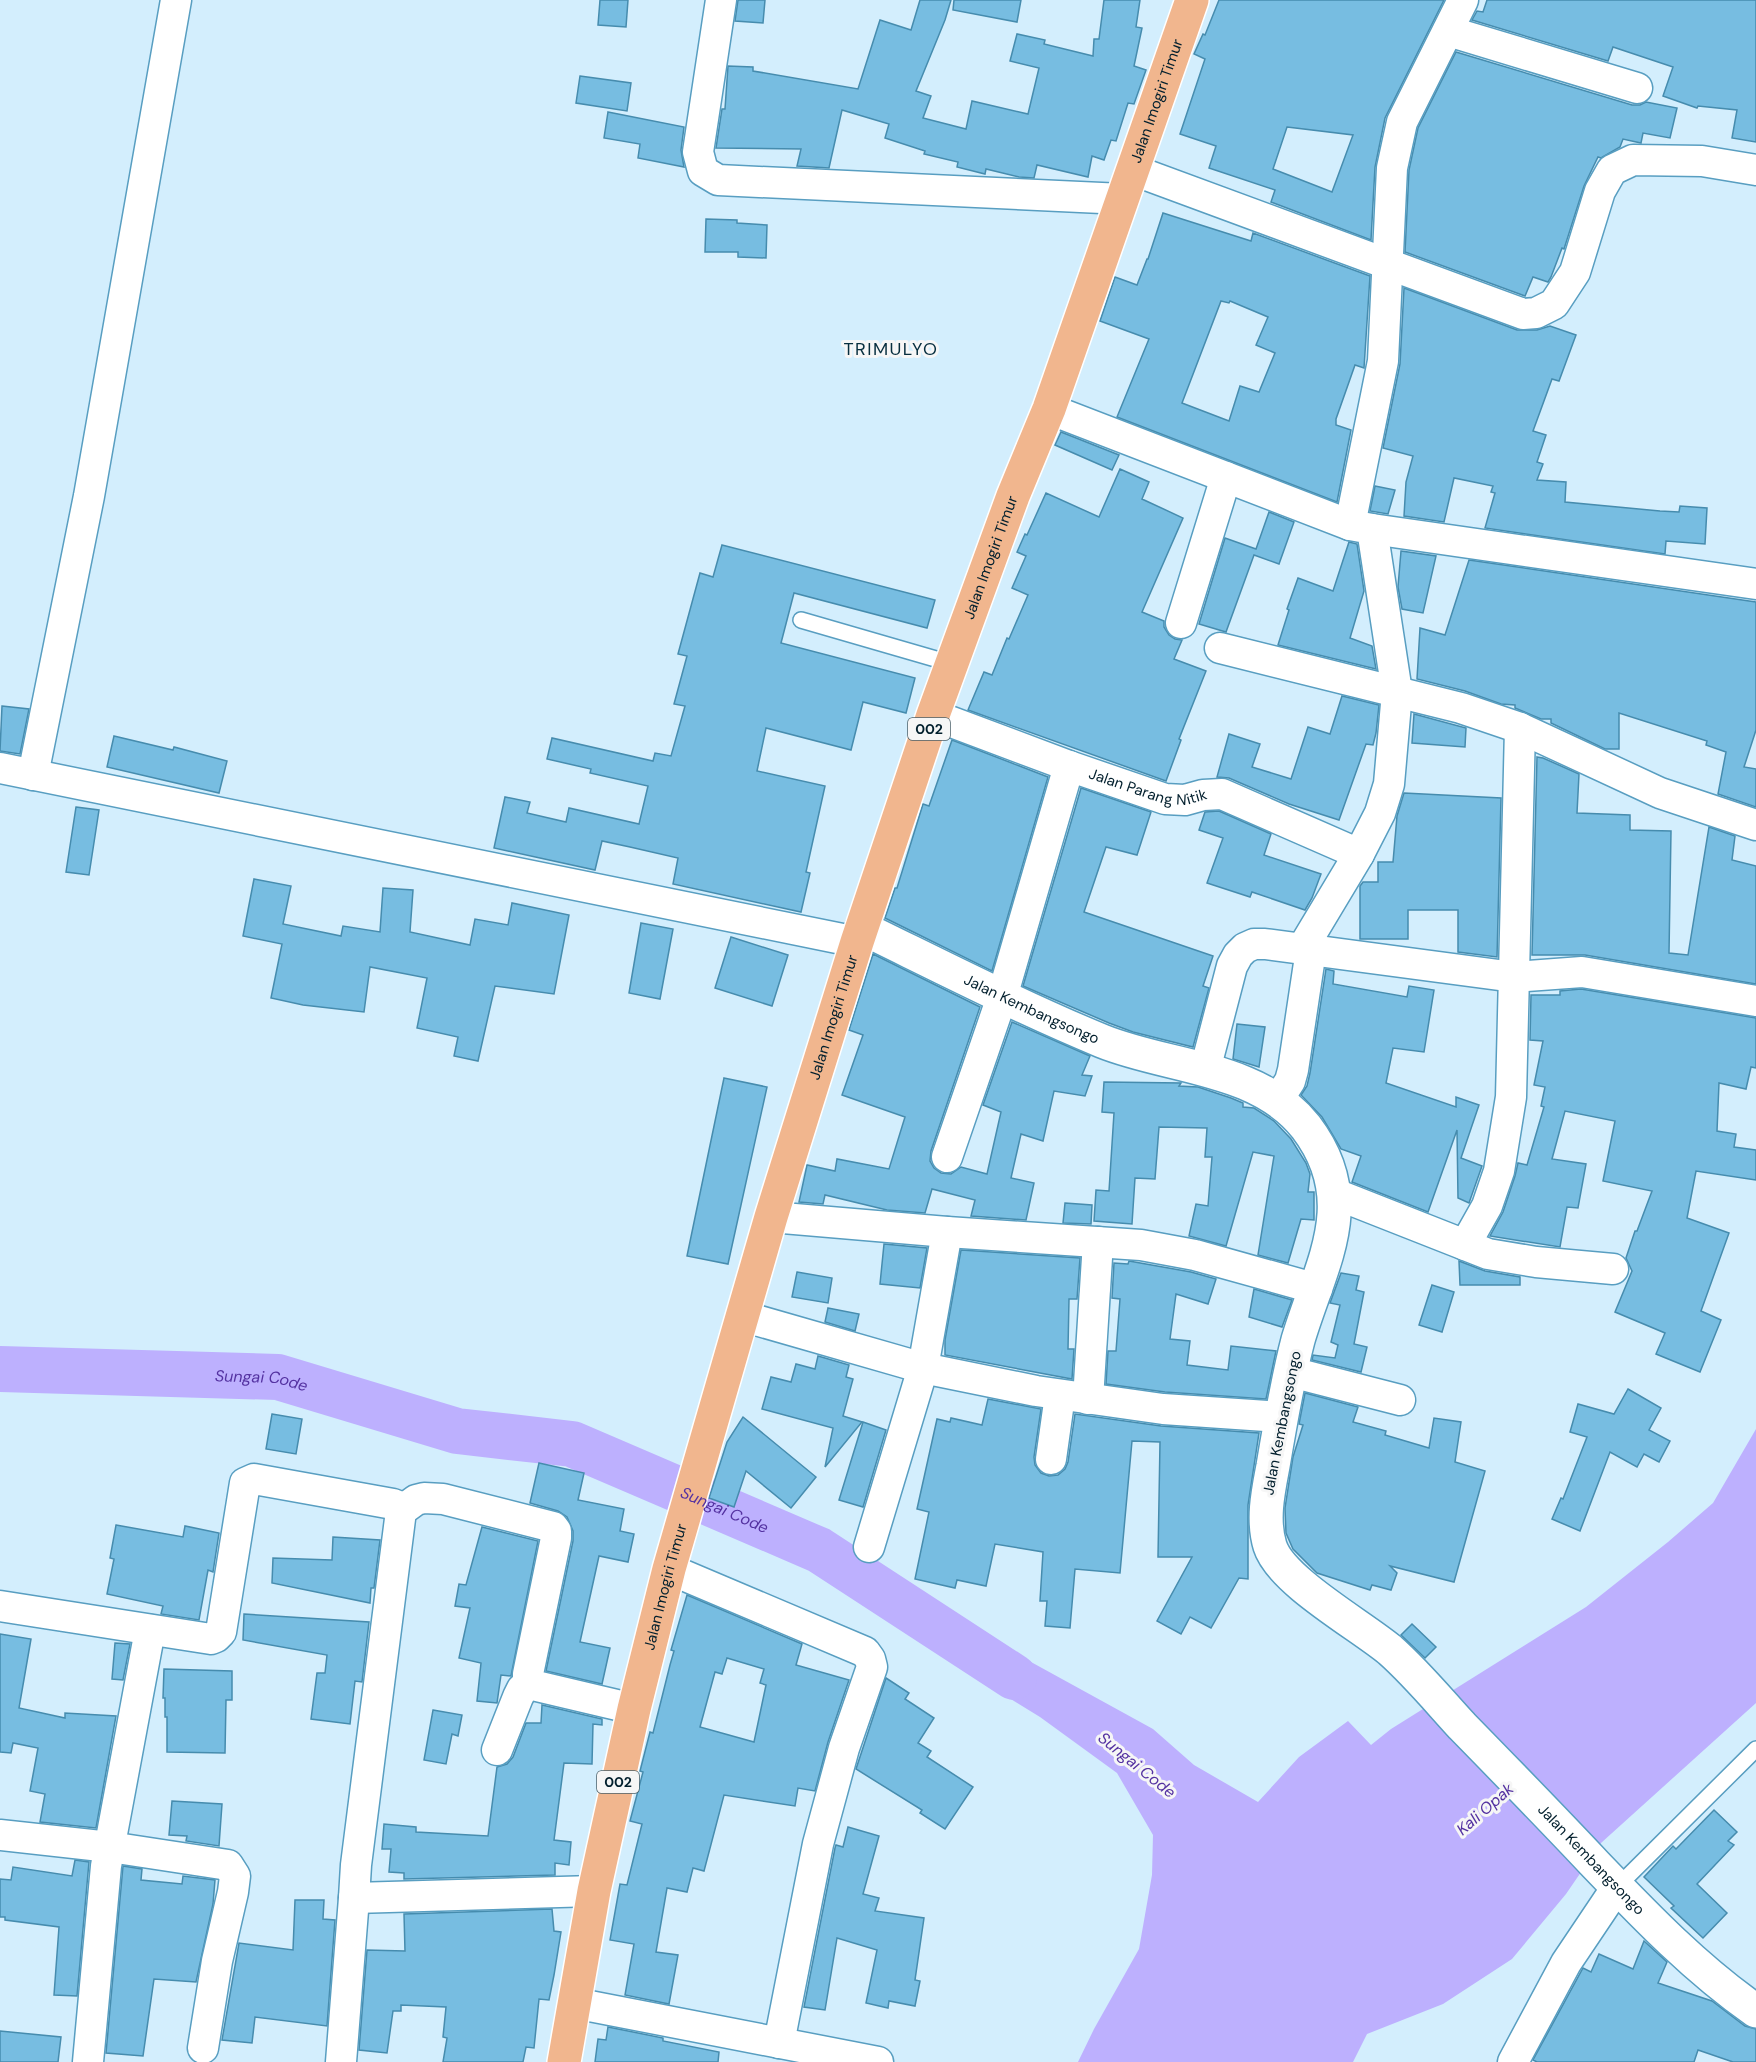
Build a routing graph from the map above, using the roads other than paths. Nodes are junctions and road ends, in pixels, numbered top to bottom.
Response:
1 (176, 0) edge
2 (721, 0) edge
3 (1192, 0) edge
4 (1463, 0) edge
5 (1448, 31) junction
6 (1637, 88) dead end
7 (1756, 170) edge
8 (1128, 184) junction
9 (1387, 263) junction
10 (1049, 409) junction
11 (1226, 477) junction
12 (1361, 527) junction
13 (1756, 584) edge
14 (801, 620) dead end
15 (1181, 623) dead end
16 (1220, 648) dead end
17 (953, 664) junction
18 (1397, 692) junction
19 (933, 715) junction
20 (1520, 728) junction
21 (1069, 766) junction
22 (0, 768) edge
23 (33, 775) junction
24 (1756, 825) edge
25 (1359, 854) junction
26 (860, 935) junction
27 (1306, 949) junction
28 (1514, 977) junction
29 (1002, 997) junction
30 (1756, 1001) edge
31 (1204, 1070) junction
32 (1277, 1101) junction
33 (947, 1157) dead end
34 (1333, 1193) junction
35 (771, 1217) junction
36 (947, 1232) junction
37 (1098, 1242) junction
38 (1465, 1245) junction
39 (1613, 1269) dead end
40 (1317, 1288) junction
41 (742, 1316) junction
42 (923, 1368) junction
43 (1291, 1372) junction
44 (1074, 1397) junction
45 (1400, 1400) dead end
46 (1281, 1417) junction
47 (1051, 1459) dead end
48 (401, 1511) junction
49 (869, 1547) dead end
50 (669, 1569) junction
51 (0, 1606) edge
52 (150, 1630) junction
53 (528, 1684) junction
54 (634, 1709) junction
55 (1756, 1749) edge
56 (497, 1750) dead end
57 (0, 1835) edge
58 (110, 1847) junction
59 (1615, 1885) junction
60 (594, 1891) junction
61 (354, 1898) junction
62 (574, 2003) junction
63 (1756, 2010) edge
64 (779, 2043) junction
65 (203, 2048) dead end
66 (820, 2057) edge
67 (88, 2062) edge
68 (341, 2062) edge
69 (564, 2062) edge
70 (878, 2062) edge
71 (1513, 2062) edge

1 - 23 street
2 - 8 street
3 - 8 main road, Jalan Imogiri Timur / 002
4 - 5 street
5 - 6 street
5 - 9 street
7 - 9 street
8 - 9 street
8 - 10 main road, Jalan Imogiri Timur / 002
9 - 12 street
10 - 11 street
10 - 17 main road, Jalan Imogiri Timur / 002
11 - 12 street
11 - 15 street
12 - 13 street
12 - 18 street
14 - 17 lane
16 - 18 street
17 - 19 main road, Jalan Imogiri Timur / 002
18 - 20 street
18 - 25 street
19 - 21 street, Jalan Parang Nitik
19 - 26 main road, Jalan Imogiri Timur / 002
20 - 24 street
20 - 28 street
21 - 25 street, Jalan Parang Nitik
21 - 29 street
22 - 23 street
23 - 26 street
25 - 27 street
26 - 29 street, Jalan Kembangsongo
26 - 35 main road, Jalan Imogiri Timur / 002
27 - 28 street
27 - 31 street
27 - 32 street
28 - 30 street
28 - 38 street
29 - 31 street, Jalan Kembangsongo
29 - 33 street
31 - 32 street, Jalan Kembangsongo
32 - 34 street, Jalan Kembangsongo
34 - 38 street
34 - 40 street, Jalan Kembangsongo
35 - 36 street
35 - 41 main road, Jalan Imogiri Timur / 002
36 - 37 street
36 - 42 street
37 - 40 street
37 - 44 street
38 - 39 street
40 - 43 street, Jalan Kembangsongo
41 - 42 street
41 - 50 main road, Jalan Imogiri Timur / 002
42 - 44 street
42 - 49 street
43 - 45 street
43 - 46 street, Jalan Kembangsongo
44 - 46 street
44 - 47 street
46 - 59 street, Jalan Kembangsongo
48 - 52 street
48 - 53 street
48 - 61 street
50 - 54 main road, Jalan Imogiri Timur / 002
50 - 64 street
51 - 52 street
52 - 58 street
53 - 54 street
53 - 56 street
54 - 60 main road, Jalan Imogiri Timur / 002
55 - 59 lane
57 - 58 street
58 - 65 street
58 - 67 street
59 - 63 street, Jalan Kembangsongo
59 - 71 street
60 - 61 street
60 - 62 main road, Jalan Imogiri Timur / 002
61 - 68 street
62 - 64 street
62 - 69 main road, Jalan Imogiri Timur / 002
64 - 66 street
66 - 70 street

